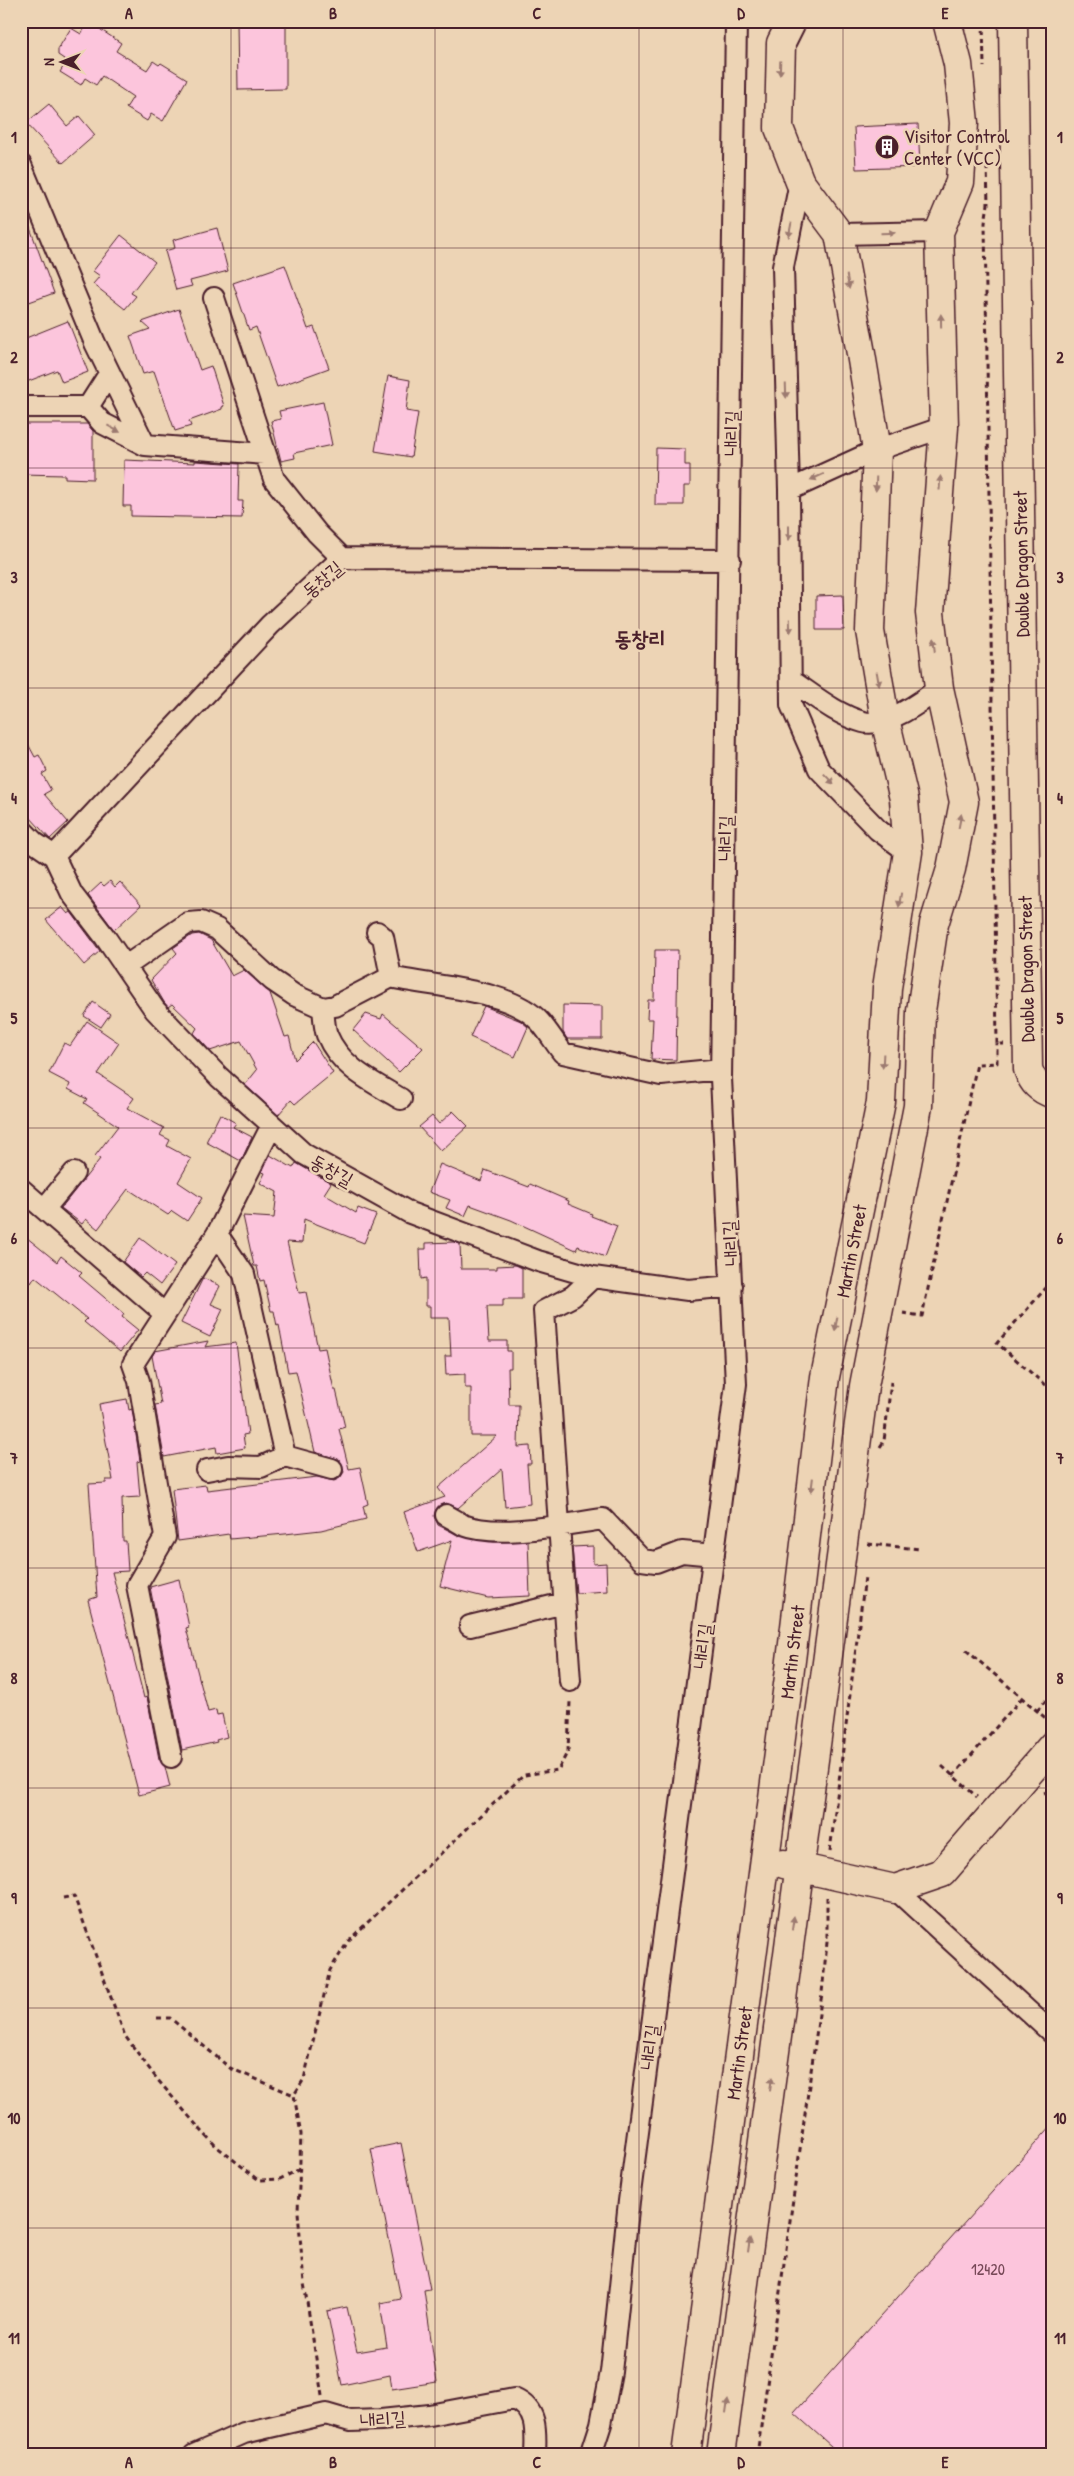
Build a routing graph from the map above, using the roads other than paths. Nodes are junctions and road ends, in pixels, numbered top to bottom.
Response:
1 (736, 21) edge
2 (792, 21) edge
3 (947, 21) edge
4 (1013, 21) edge
5 (21, 165) edge
6 (800, 182) junction
7 (939, 232) junction
8 (840, 234) junction
9 (214, 298) dead end
10 (109, 374) junction
11 (21, 407) edge
12 (88, 407) junction
13 (944, 427) junction
14 (145, 445) junction
15 (877, 450) junction
16 (265, 454) junction
17 (790, 496) junction
18 (342, 558) junction
19 (730, 560) junction
20 (792, 681) junction
21 (939, 688) junction
22 (885, 719) junction
23 (21, 829) edge
24 (908, 852) junction
25 (54, 856) junction
26 (377, 932) dead end
27 (126, 966) junction
28 (391, 977) junction
29 (323, 1008) junction
30 (721, 1069) junction
31 (1053, 1094) edge
32 (401, 1098) dead end
33 (272, 1125) junction
34 (74, 1173) dead end
35 (21, 1189) edge
36 (45, 1208) junction
37 (217, 1234) junction
38 (593, 1277) junction
39 (732, 1286) junction
40 (165, 1314) junction
41 (285, 1456) junction
42 (332, 1469) dead end
43 (207, 1470) dead end
44 (446, 1515) dead end
45 (559, 1526) junction
46 (714, 1555) junction
47 (564, 1602) junction
48 (470, 1626) dead end
49 (570, 1682) road end
50 (1053, 1745) edge
51 (171, 1757) dead end
52 (765, 1858) junction
53 (813, 1870) junction
54 (894, 1889) junction
55 (1053, 2034) edge
56 (194, 2455) edge
57 (535, 2455) edge
58 (591, 2455) edge
59 (686, 2455) edge
60 (721, 2455) edge

1 - 19 street, 내리길
2 -> 6 main road
3 - 7 main road
4 - 31 main road, Double Dragon Street
5 - 10 street
6 - 8 main road
6 -> 17 street
8 -> 7 street
13 -> 7 main road, Martin Street
8 -> 15 main road, Martin Street
9 - 16 street
10 - 12 street
10 - 14 street
11 - 12 street
12 -> 14 street
13 - 15 street
21 -> 13 main road, Martin Street
14 - 16 street
15 -> 17 street
15 -> 22 main road, Martin Street
16 - 18 street
17 -> 20 street
18 - 19 street, 동창길
18 - 25 street, 동창길
19 - 30 street, 내리길
20 - 22 street
20 -> 24 street
21 - 22 street
53 -> 21 main road, Martin Street
22 - 24 main road, Martin Street
23 - 25 street, 동창길
24 -> 52 main road, Martin Street
25 - 27 street, 동창길
26 - 28 street
27 - 29 street
27 - 33 street, 동창길
28 - 29 street
28 - 30 street
29 - 32 street
30 - 39 street, 내리길
33 - 37 street
33 - 38 street, 동창길
34 - 36 street
35 - 36 street
36 - 40 street
37 - 40 street
37 - 41 street
38 - 39 street, 동창길
38 - 45 street
39 - 46 street, 내리길
40 - 51 street
41 - 42 street
41 - 43 street
44 - 45 street
45 - 46 street
45 - 47 street
46 - 58 street, 내리길
47 - 48 street
47 - 49 street
50 - 54 main road
52 - 53 main road
52 - 59 main road, Martin Street
53 - 54 main road
60 -> 53 main road, Martin Street
54 - 55 street
56 - 57 street, 내리길

